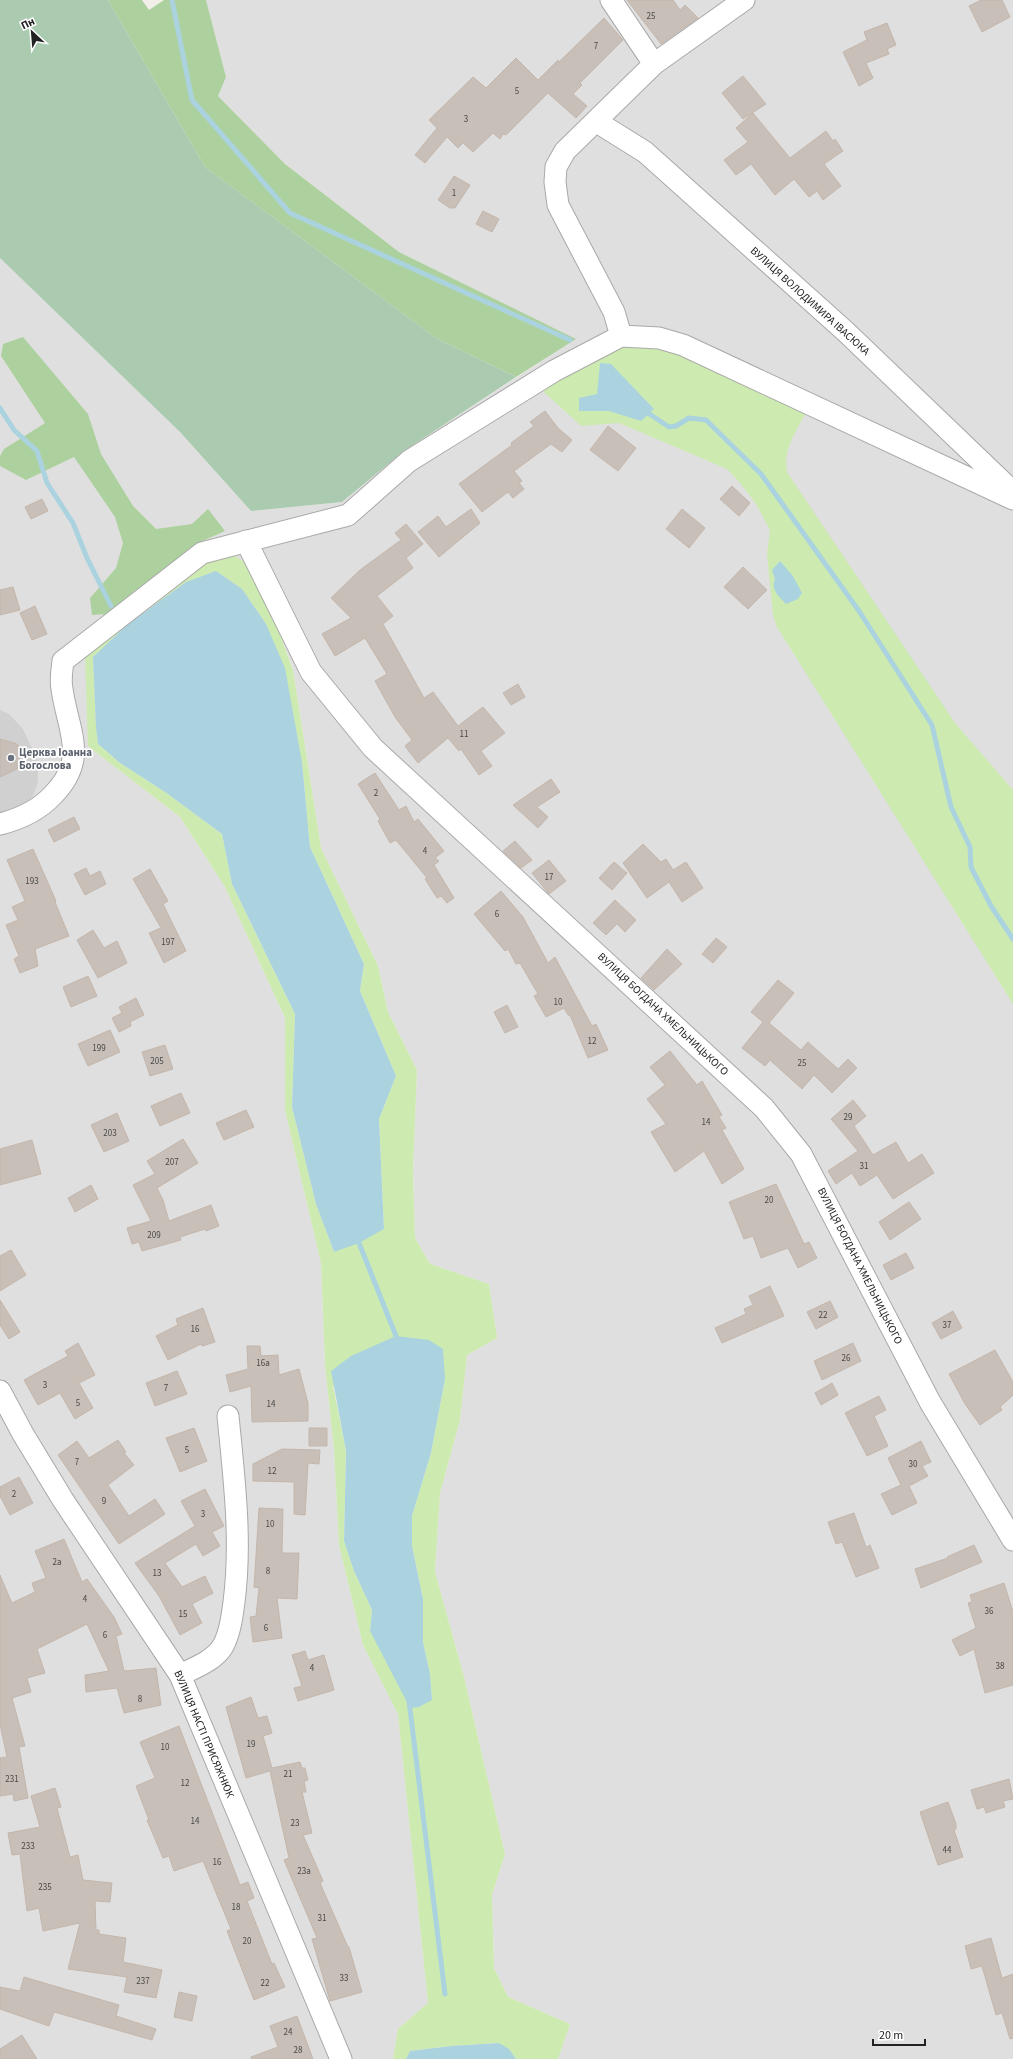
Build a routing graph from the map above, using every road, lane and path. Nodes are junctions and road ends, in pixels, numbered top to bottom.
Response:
1 (611, 0) edge
2 (744, 0) edge
3 (654, 64) junction
4 (597, 122) junction
5 (621, 336) junction
6 (1013, 492) edge
7 (1013, 500) edge
8 (246, 541) junction
9 (0, 824) edge
10 (0, 1391) edge
11 (228, 1416) dead end
12 (1013, 1540) edge
13 (180, 1675) junction
14 (341, 2059) edge

1 - 3 street
2 - 3 street
3 - 4 street
4 - 5 street
4 - 6 street, ВУЛИЦЯ ВОЛОДИМИРА ІВАСЮКА
5 - 7 street
5 - 8 street
8 - 9 street
8 - 12 street, ВУЛИЦЯ БОГДАНА ХМЕЛЬНИЦЬКОГО
10 - 13 street, ВУЛИЦЯ НАСТІ ПРИСЯЖНЮК
11 - 13 street
13 - 14 street, ВУЛИЦЯ НАСТІ ПРИСЯЖНЮК

